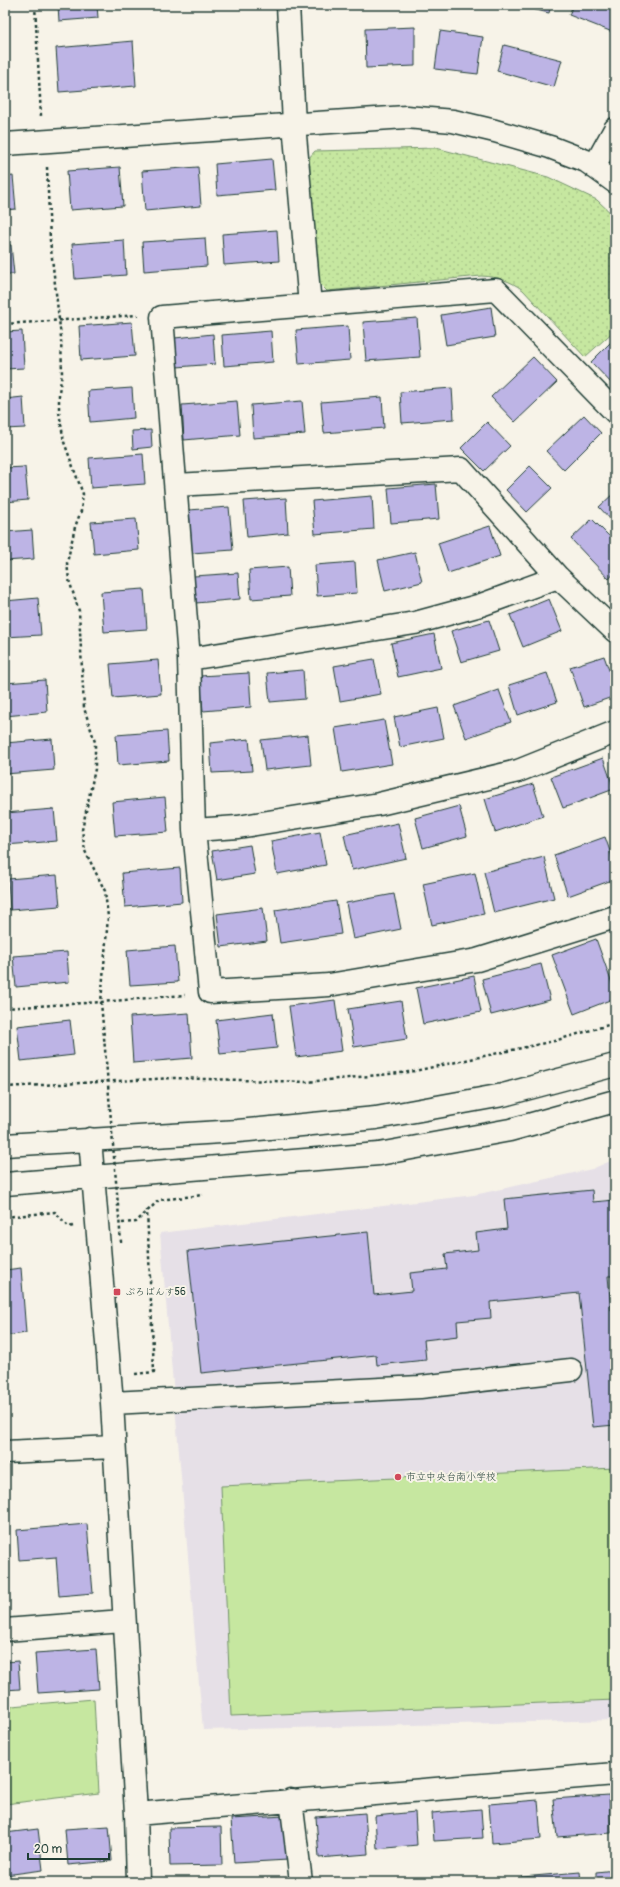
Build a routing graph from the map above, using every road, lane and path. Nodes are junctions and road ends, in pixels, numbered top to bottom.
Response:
1 (34, 5) edge
2 (288, 5) edge
3 (294, 124) junction
4 (615, 129) edge
5 (44, 141) junction
6 (5, 144) edge
7 (594, 167) junction
8 (615, 182) edge
9 (310, 304) junction
10 (162, 317) junction
11 (60, 320) junction
12 (5, 324) edge
13 (615, 412) edge
14 (176, 485) junction
15 (558, 577) junction
16 (615, 631) edge
17 (189, 659) junction
18 (615, 732) edge
19 (194, 830) junction
20 (615, 917) edge
21 (210, 992) junction
22 (101, 1002) junction
23 (5, 1008) edge
24 (615, 1023) edge
25 (615, 1065) edge
26 (108, 1082) junction
27 (5, 1087) edge
28 (615, 1101) edge
29 (90, 1139) junction
30 (5, 1145) edge
31 (92, 1178) junction
32 (5, 1184) edge
33 (147, 1210) dead end
34 (5, 1217) edge
35 (96, 1226) junction
36 (121, 1250) dead end
37 (571, 1370) dead end
38 (131, 1374) dead end
39 (112, 1403) junction
40 (114, 1447) junction
41 (5, 1452) edge
42 (123, 1621) junction
43 (5, 1630) edge
44 (615, 1774) edge
45 (291, 1800) junction
46 (136, 1814) junction
47 (138, 1882) edge
48 (300, 1882) edge

1 - 5 path
2 - 3 street
3 - 5 street
3 - 7 street
3 - 9 street
4 - 7 street
5 - 6 street
5 - 11 path
7 - 8 street
9 - 10 street
9 - 13 street
10 - 11 path
10 - 14 street
11 - 12 path
11 - 22 path
14 - 15 street
14 - 17 street
15 - 16 street
15 - 17 street
17 - 19 street
18 - 19 street
19 - 21 street
20 - 21 street
21 - 22 path
22 - 23 path
22 - 26 path
24 - 26 path
25 - 29 street
26 - 27 path
26 - 36 path, bridge
28 - 31 street
29 - 30 street
29 - 31 street
31 - 32 street
31 - 35 street
33 - 38 path
34 - 35 path
35 - 39 street
37 - 39 street
39 - 40 street
40 - 41 street
40 - 42 street
42 - 43 street
42 - 46 street
44 - 45 street
45 - 46 street
45 - 48 street
46 - 47 street

